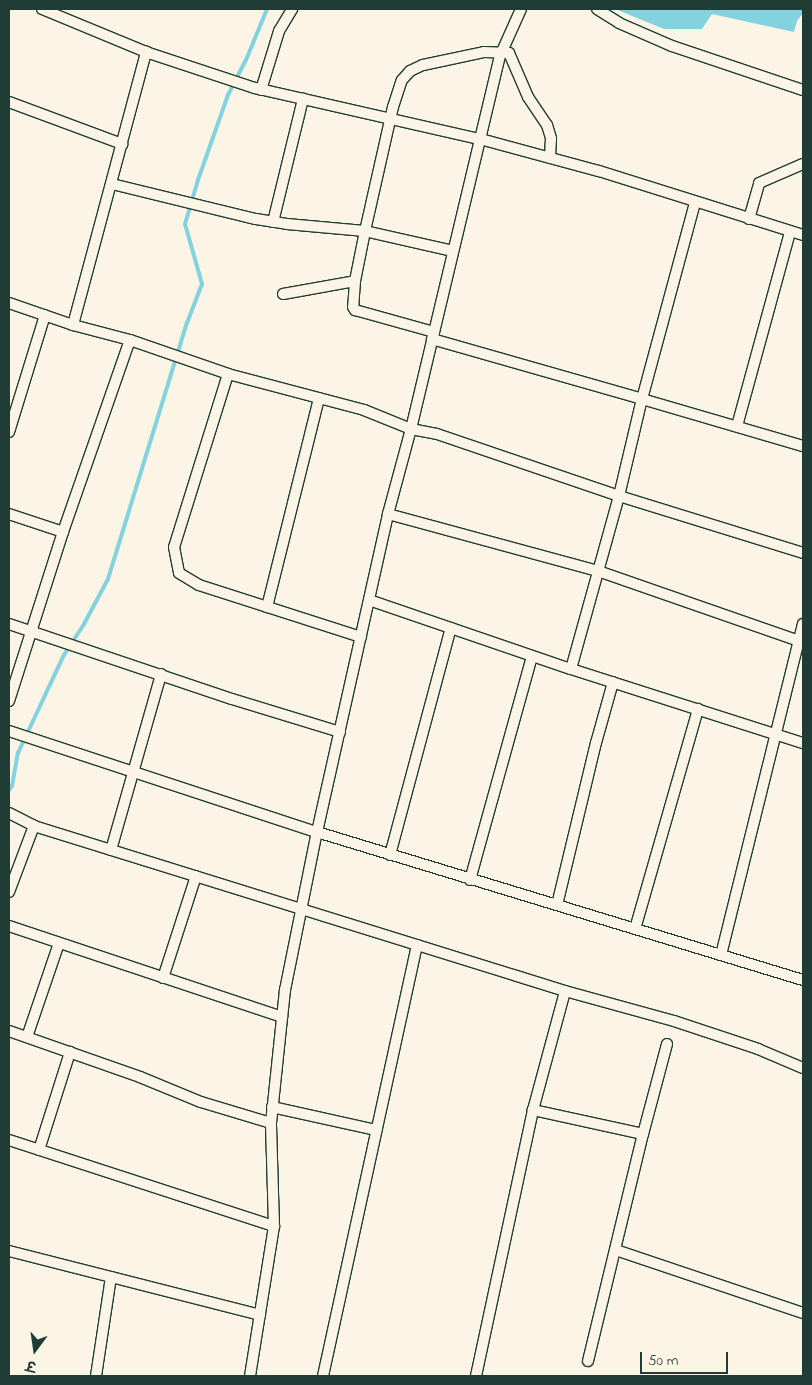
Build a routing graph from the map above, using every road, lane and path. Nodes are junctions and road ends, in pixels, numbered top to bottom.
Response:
1 (42, 9) edge
2 (292, 9) edge
3 (521, 9) edge
4 (597, 9) edge
5 (502, 51) junction
6 (146, 52) junction
7 (258, 89) junction
8 (803, 90) edge
9 (303, 99) junction
10 (9, 102) edge
11 (391, 119) junction
12 (480, 139) junction
13 (122, 144) junction
14 (550, 158) junction
15 (803, 164) edge
16 (112, 184) junction
17 (695, 203) junction
18 (748, 219) junction
19 (273, 222) junction
20 (365, 231) junction
21 (790, 232) junction
22 (803, 235) edge
23 (453, 251) junction
24 (355, 280) junction
25 (283, 294) dead end
26 (9, 303) edge
27 (45, 315) junction
28 (73, 325) junction
29 (433, 335) junction
30 (130, 340) junction
31 (228, 374) junction
32 (319, 398) junction
33 (642, 399) junction
34 (12, 409) edge
35 (737, 426) junction
36 (411, 429) junction
37 (9, 432) edge
38 (803, 446) edge
39 (619, 496) junction
40 (9, 514) edge
41 (388, 514) junction
42 (63, 532) junction
43 (803, 553) edge
44 (598, 570) junction
45 (369, 600) junction
46 (267, 607) junction
47 (9, 624) edge
48 (803, 624) edge
49 (451, 628) junction
50 (32, 632) junction
51 (361, 637) junction
52 (799, 641) junction
53 (532, 656) junction
54 (571, 669) junction
55 (161, 674) junction
56 (613, 682) junction
57 (9, 701) edge
58 (698, 709) junction
59 (12, 732) edge
60 (340, 732) junction
61 (777, 734) junction
62 (803, 743) edge
63 (133, 772) junction
64 (9, 813) edge
65 (34, 826) junction
66 (317, 832) junction
67 (111, 850) junction
68 (390, 855) junction
69 (196, 876) junction
70 (470, 880) junction
71 (9, 892) edge
72 (556, 906) junction
73 (303, 911) junction
74 (9, 926) edge
75 (635, 929) junction
76 (59, 943) junction
77 (417, 946) junction
78 (721, 955) junction
79 (163, 978) junction
80 (803, 980) edge
81 (565, 991) junction
82 (282, 1017) junction
83 (9, 1031) edge
84 (27, 1037) junction
85 (667, 1044) dead end
86 (70, 1052) junction
87 (803, 1068) edge
88 (272, 1107) junction
89 (532, 1110) junction
90 (271, 1123) junction
91 (376, 1130) junction
92 (643, 1134) junction
93 (9, 1140) edge
94 (38, 1150) junction
95 (274, 1226) junction
96 (616, 1250) junction
97 (9, 1252) edge
98 (111, 1277) junction
99 (803, 1313) edge
100 (260, 1315) junction
101 (588, 1361) dead end
102 (96, 1376) edge
103 (250, 1376) edge
104 (323, 1376) edge
105 (476, 1376) edge

1 - 6 street
2 - 7 street
3 - 5 street
4 - 8 street
5 - 11 street
5 - 12 street
5 - 14 street
6 - 7 street
6 - 13 street
7 - 9 street
9 - 11 street
9 - 19 street
10 - 13 street
11 - 12 street
11 - 20 street
12 - 14 street
12 - 23 street
13 - 16 street
14 - 17 street
15 - 18 street
16 - 19 street
16 - 28 street
17 - 18 street
17 - 33 street
18 - 21 street
19 - 20 street
20 - 23 street
20 - 24 street
21 - 22 street
21 - 35 street
23 - 29 street
24 - 25 street
24 - 29 street
26 - 27 street
27 - 28 street
27 - 34 street
28 - 30 street
29 - 33 street
29 - 36 street
30 - 31 street
30 - 42 street
31 - 32 street
31 - 46 street
32 - 36 street
32 - 46 street
33 - 35 street
33 - 39 street
34 - 37 street
35 - 38 street
36 - 39 street
36 - 41 street
39 - 43 street
39 - 44 street
40 - 42 street
41 - 44 street
41 - 45 street
42 - 50 street
44 - 52 street
44 - 54 street
45 - 49 street
45 - 51 street
46 - 51 street
47 - 50 street
48 - 52 street
49 - 53 street
49 - 68 street
50 - 55 street
50 - 57 street
51 - 60 street
52 - 61 street
53 - 54 street
53 - 70 street
54 - 56 street
55 - 60 street
55 - 63 street
56 - 58 street
56 - 72 street
58 - 61 street
58 - 75 street
59 - 63 street
60 - 66 street
61 - 62 street
61 - 78 street
63 - 66 street
63 - 67 street
64 - 65 street
65 - 67 street
65 - 71 street
66 - 68 street
66 - 73 street
67 - 69 street
68 - 70 street
69 - 73 street
69 - 79 street
70 - 72 street
72 - 75 street
73 - 77 street
73 - 82 street
74 - 76 street
75 - 78 street
76 - 79 street
76 - 84 street
77 - 81 street
77 - 91 street
78 - 80 street
79 - 82 street
81 - 87 street
81 - 89 street
82 - 88 street
83 - 84 street
84 - 86 street
85 - 92 street
86 - 90 street
86 - 94 street
88 - 90 street
88 - 91 street
89 - 92 street
89 - 105 street
90 - 95 street
91 - 104 street
92 - 96 street
93 - 94 street
94 - 95 street
95 - 100 street
96 - 99 street
96 - 101 street
97 - 98 street
98 - 100 street
98 - 102 street
100 - 103 street

